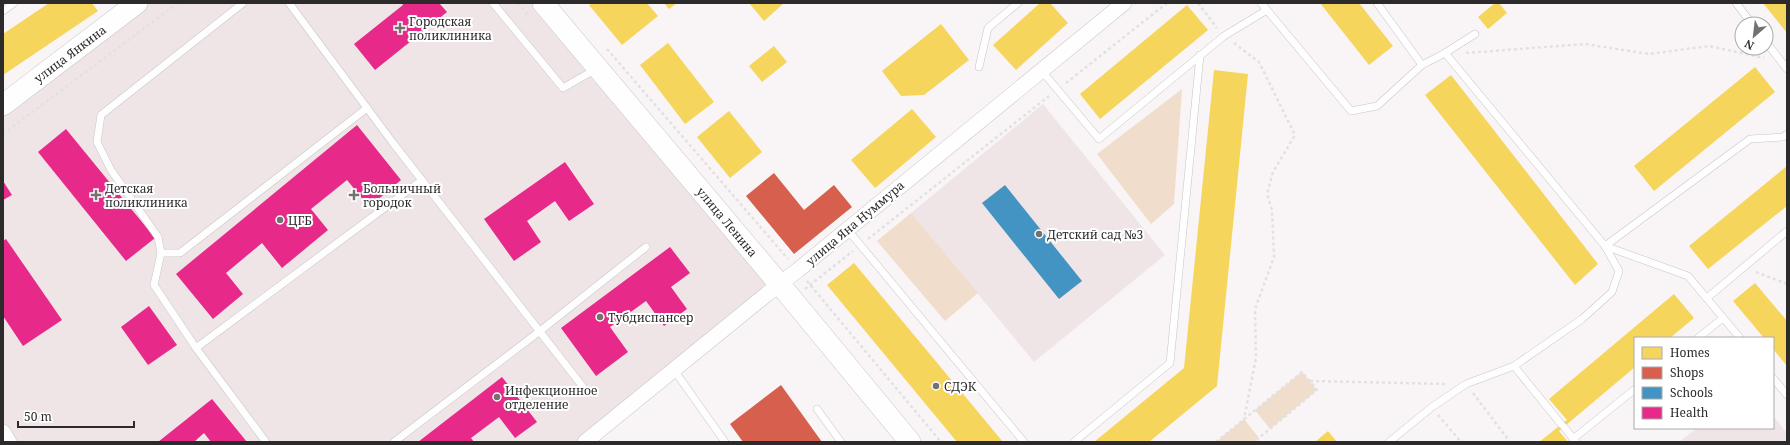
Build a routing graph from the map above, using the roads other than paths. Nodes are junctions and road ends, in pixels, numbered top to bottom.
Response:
1 (14, 3) edge
2 (137, 3) edge
3 (243, 3) edge
4 (289, 3) edge
5 (493, 3) edge
6 (543, 3) edge
7 (1018, 3) edge
8 (1124, 3) edge
9 (1261, 3) edge
10 (1377, 3) edge
11 (1736, 3) edge
12 (1267, 10) junction
13 (3, 11) edge
14 (1746, 16) edge
15 (1475, 34) dead end
16 (1774, 52) edge
17 (1445, 53) junction
18 (1200, 55) junction
19 (1422, 65) junction
20 (979, 66) dead end
21 (598, 68) junction
22 (1787, 69) edge
23 (1041, 70) junction
24 (3, 105) edge
25 (367, 108) junction
26 (1787, 134) edge
27 (422, 180) junction
28 (847, 229) junction
29 (1787, 231) edge
30 (1605, 246) junction
31 (646, 247) dead end
32 (160, 253) junction
33 (786, 292) junction
34 (1707, 298) junction
35 (1723, 318) junction
36 (540, 331) junction
37 (1699, 337) edge
38 (1739, 337) edge
39 (196, 348) junction
40 (1514, 366) junction
41 (674, 370) junction
42 (1774, 379) edge
43 (583, 387) dead end
44 (1634, 390) edge
45 (1787, 395) edge
46 (817, 409) dead end
47 (3, 432) edge
48 (1575, 440) edge
49 (9, 442) edge
50 (266, 442) edge
51 (394, 442) edge
52 (585, 442) edge
53 (726, 442) edge
54 (842, 442) edge
55 (910, 442) edge
56 (1024, 442) edge
57 (1074, 442) edge
58 (1389, 442) edge

1 - 13 lane
2 - 24 main road, улица Янкина
3 - 32 lane
4 - 25 lane
5 - 21 lane
6 - 21 main road, улица Ленина
7 - 20 lane
8 - 23 street, улица Яна Нуммура
9 - 12 lane
10 - 19 lane
11 - 14 lane
12 - 18 lane
12 - 19 lane
15 - 17 lane
16 - 22 lane
17 - 19 lane
17 - 30 lane
18 - 23 lane
18 - 57 lane
21 - 33 main road, улица Ленина
23 - 28 street, улица Яна Нуммура
25 - 27 lane
25 - 32 lane
26 - 30 lane
27 - 36 lane
27 - 39 lane
28 - 33 street, улица Яна Нуммура
28 - 56 lane
29 - 34 lane
30 - 34 lane
30 - 40 lane
31 - 36 lane
32 - 39 lane
33 - 41 street, улица Яна Нуммура
33 - 55 main road, улица Ленина
34 - 35 lane
35 - 37 lane
35 - 38 lane
36 - 43 lane
36 - 51 lane
39 - 50 lane
40 - 48 lane
40 - 58 lane
41 - 52 street, улица Яна Нуммура
41 - 53 lane
42 - 45 lane
44 - 48 lane
46 - 54 lane
47 - 49 street

